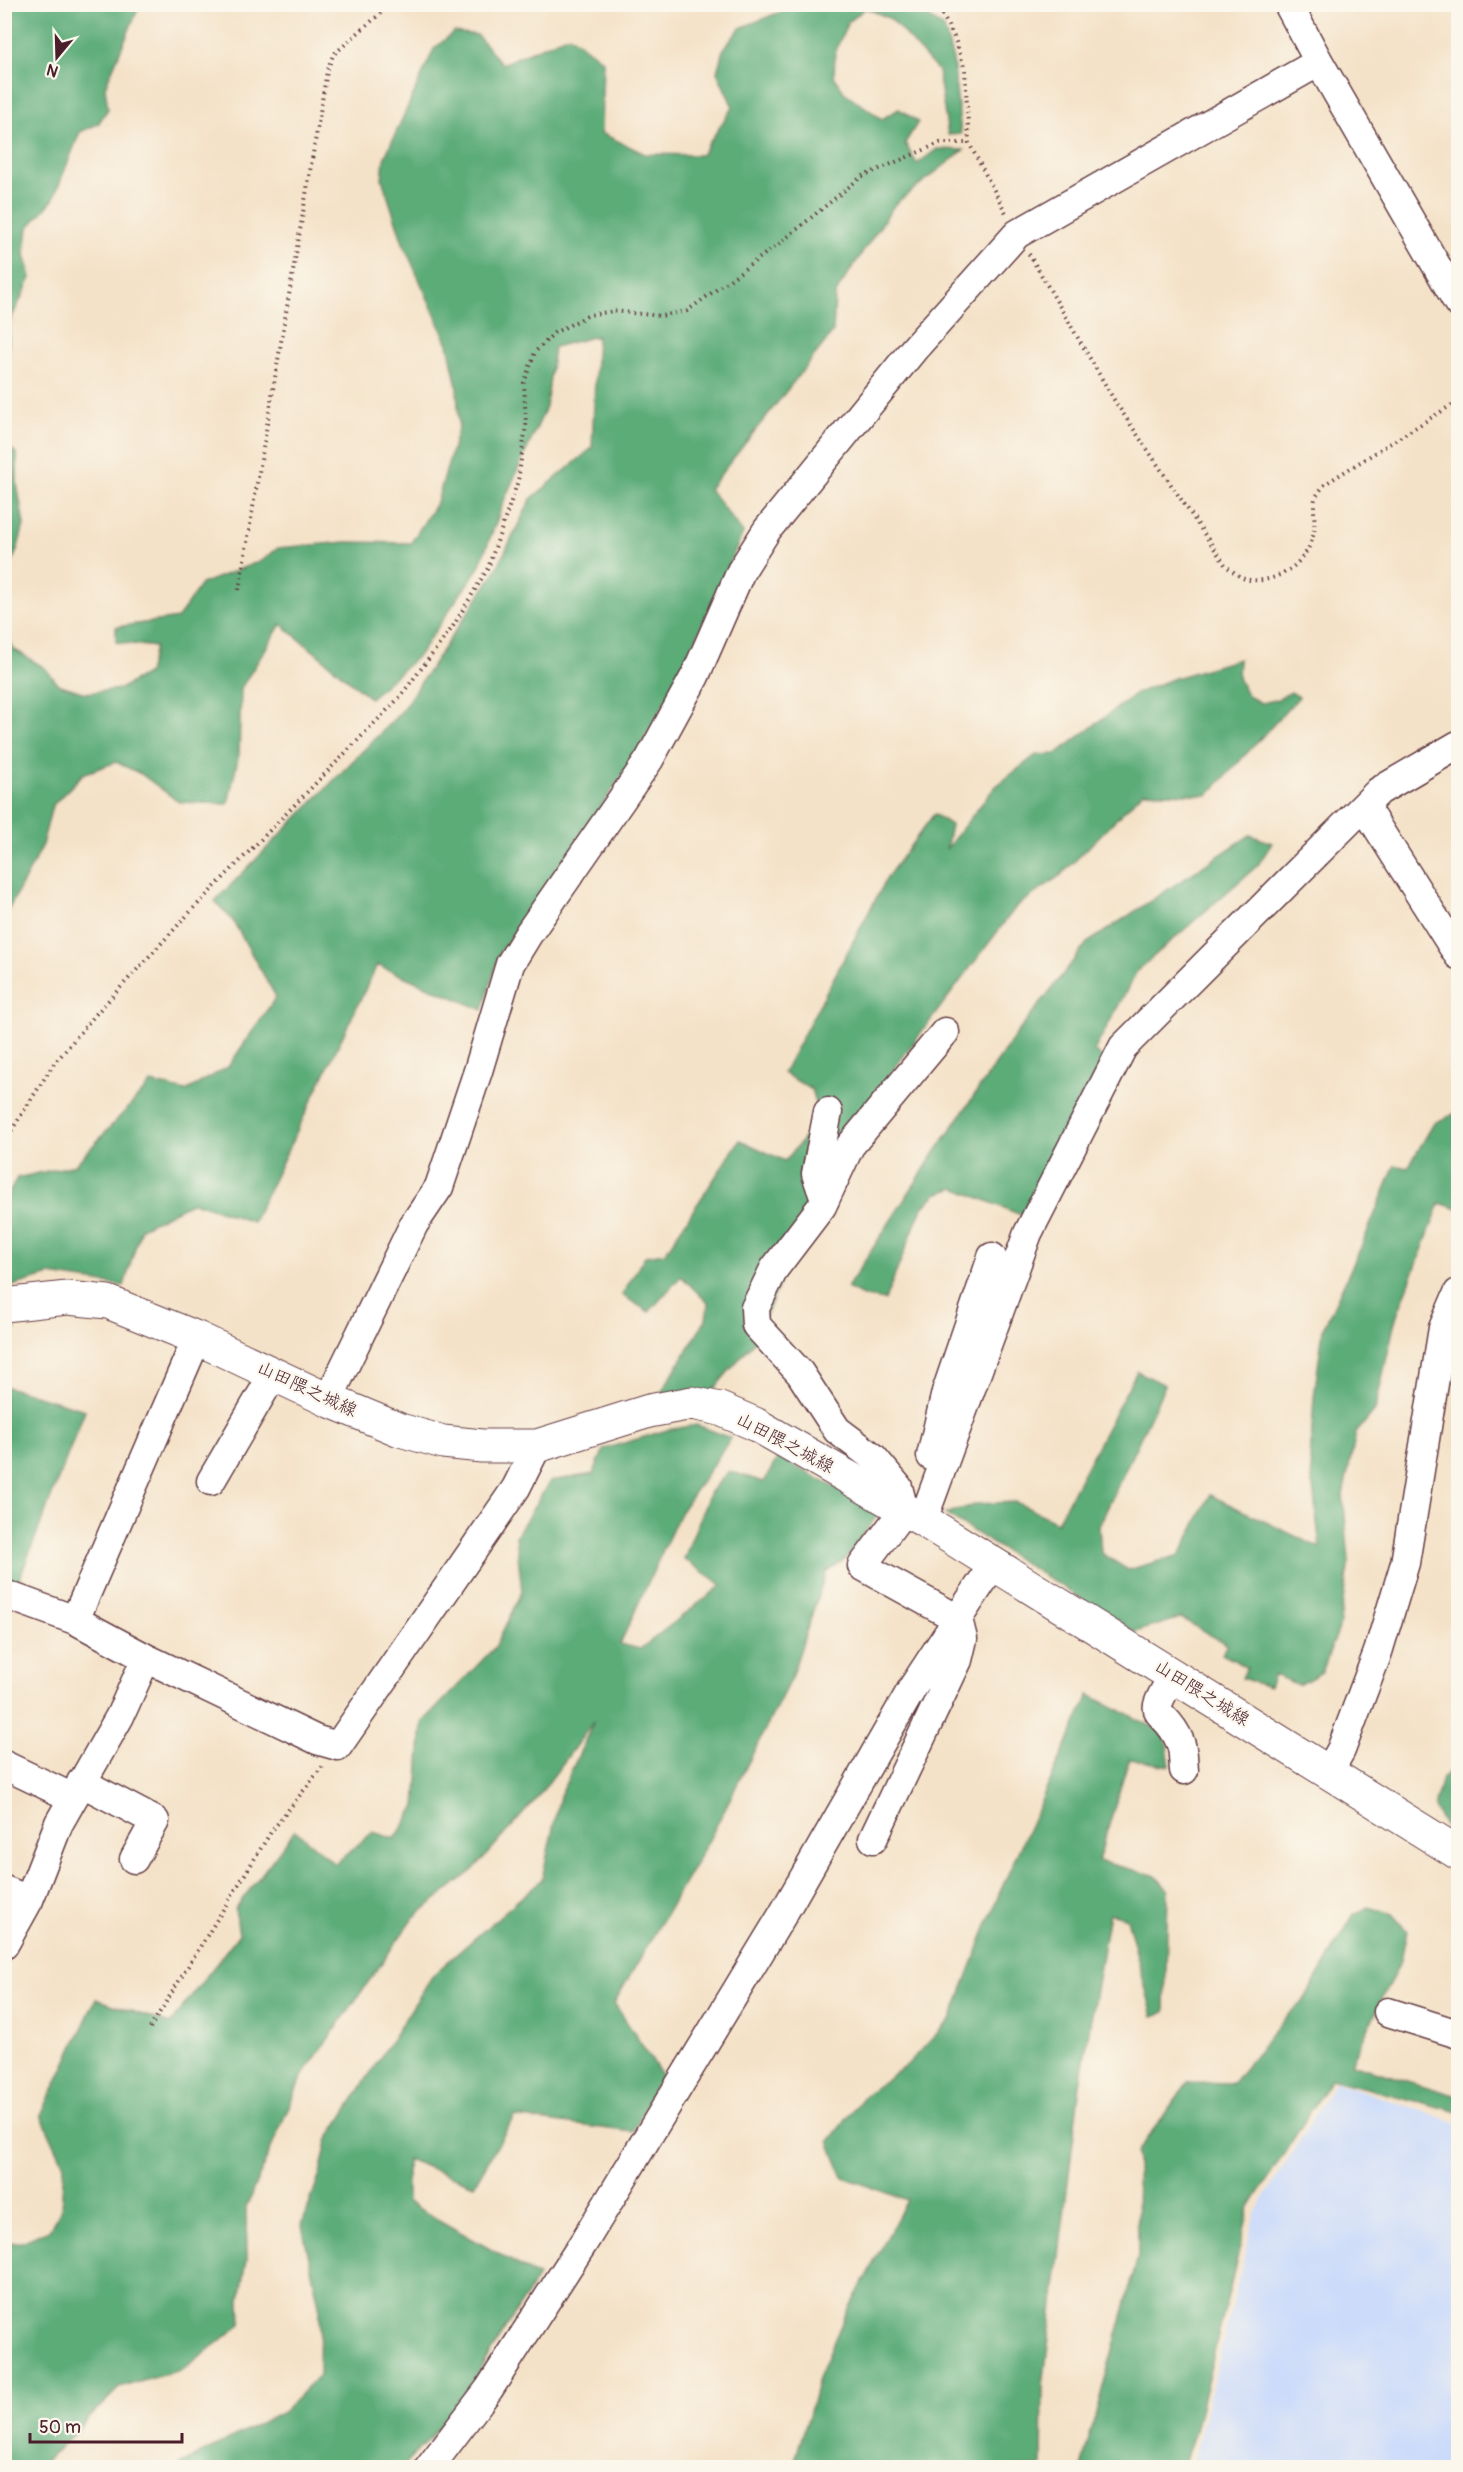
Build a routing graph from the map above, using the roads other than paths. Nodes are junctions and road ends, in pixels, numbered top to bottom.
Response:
1 (1288, 4) edge
2 (1319, 62) junction
3 (1458, 303) edge
4 (1458, 745) edge
5 (1364, 806) junction
6 (1458, 955) edge
7 (945, 1032) dead end
8 (828, 1112) dead end
9 (825, 1200) junction
10 (992, 1257) dead end
11 (1458, 1293) edge
12 (4, 1305) edge
13 (197, 1338) junction
14 (274, 1373) junction
15 (328, 1400) junction
16 (537, 1446) junction
17 (211, 1481) dead end
18 (913, 1514) junction
19 (993, 1565) junction
20 (4, 1593) edge
21 (958, 1619) junction
22 (75, 1620) junction
23 (146, 1658) junction
24 (1174, 1675) junction
25 (4, 1765) edge
26 (1184, 1770) dead end
27 (1328, 1773) junction
28 (77, 1790) junction
29 (873, 1839) dead end
30 (1458, 1853) edge
31 (134, 1860) dead end
32 (17, 1895) edge
33 (4, 1945) edge
34 (1388, 2012) dead end
35 (1458, 2034) edge
36 (429, 2468) edge

1 - 2 street
2 - 3 street
2 - 15 street
4 - 5 street
5 - 6 street
5 - 18 street
7 - 9 street
8 - 9 street
9 - 18 street
10 - 18 street
11 - 27 street
12 - 13 main road, 山田隈之城線
13 - 14 main road, 山田隈之城線
13 - 22 street
14 - 15 main road, 山田隈之城線
14 - 17 street
15 - 16 main road, 山田隈之城線
16 - 18 main road, 山田隈之城線
16 - 23 street
18 - 19 main road, 山田隈之城線
18 - 21 street
19 - 21 street
19 - 24 main road, 山田隈之城線
20 - 22 street
21 - 29 street
21 - 36 street
22 - 23 street
23 - 28 street
24 - 26 street
24 - 27 main road, 山田隈之城線
25 - 28 street
27 - 30 main road, 山田隈之城線
28 - 31 street
28 - 32 street
32 - 33 street
34 - 35 street

